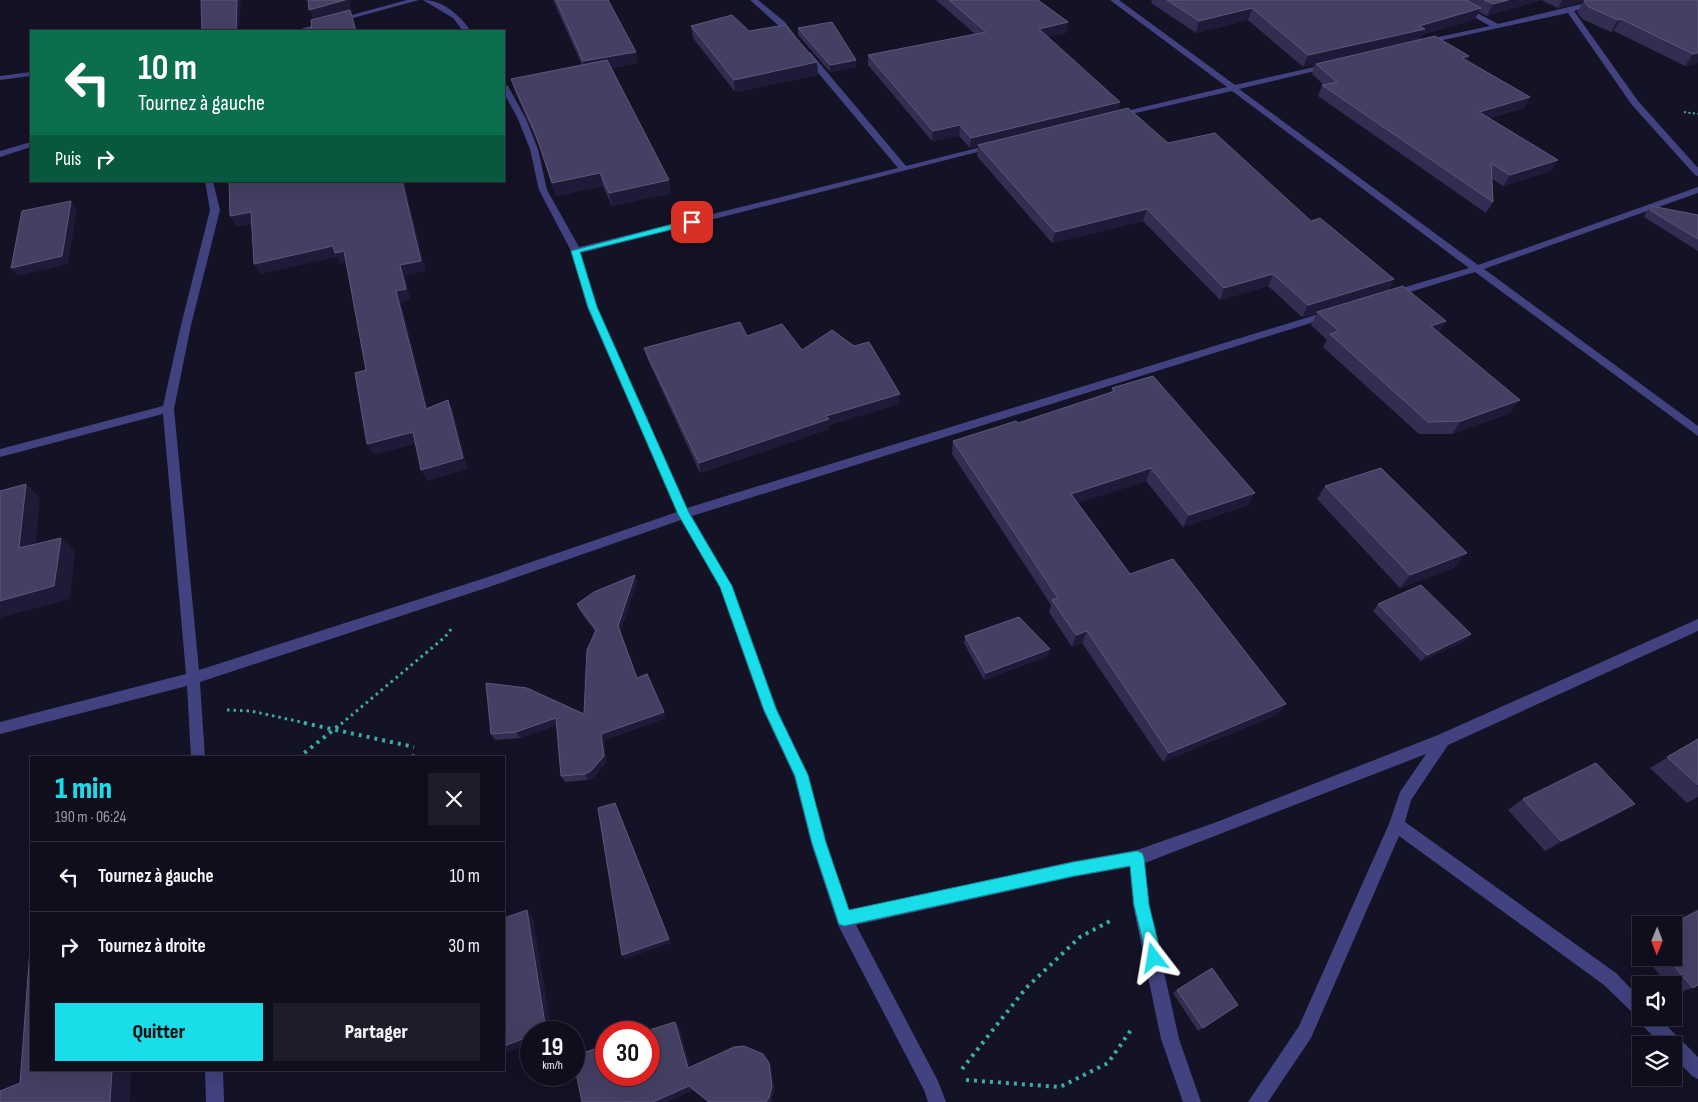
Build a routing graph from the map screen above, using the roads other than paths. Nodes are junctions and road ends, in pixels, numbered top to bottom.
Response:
1 (415, 0) edge
2 (427, 0) edge
3 (754, 0) edge
4 (1114, 0) edge
5 (1448, 0) edge
6 (1606, 0) edge
7 (1570, 10) junction
8 (1496, 26) junction
9 (300, 30) edge
10 (466, 30) edge
11 (1418, 44) edge
12 (1340, 63) edge
13 (30, 74) edge
14 (0, 78) edge
15 (505, 88) edge
16 (1233, 88) junction
17 (1107, 119) edge
18 (30, 144) edge
19 (1001, 145) edge
20 (0, 154) edge
21 (904, 169) junction
22 (1698, 173) edge
23 (209, 182) edge
24 (1698, 190) edge
25 (576, 251) junction
26 (1475, 268) junction
27 (1380, 298) edge
28 (1341, 310) edge
29 (168, 409) junction
30 (1698, 432) edge
31 (0, 453) edge
32 (684, 514) junction
33 (1698, 625) edge
34 (193, 678) junction
35 (0, 728) edge
36 (1443, 740) junction
37 (198, 756) edge
38 (1396, 825) junction
39 (1137, 858) junction
40 (844, 919) junction
41 (1632, 1002) edge
42 (1655, 1026) edge
43 (1665, 1036) edge
44 (1682, 1053) edge
45 (1698, 1070) edge
46 (214, 1071) edge
47 (934, 1095) edge
48 (215, 1102) edge
49 (1192, 1102) edge
50 (1257, 1102) edge

1 - 9 street
2 - 10 street
3 - 21 street
4 - 16 street
5 - 8 street
6 - 7 street
7 - 8 street
7 - 22 street
8 - 11 street
12 - 16 street
13 - 14 street
15 - 25 street
16 - 17 street
16 - 26 street
18 - 20 street
19 - 21 street
21 - 25 street
23 - 29 street
24 - 26 street
25 - 32 street
26 - 27 street
26 - 30 street
28 - 32 street
29 - 31 street
29 - 34 street
32 - 34 street
32 - 40 street
33 - 36 street
34 - 35 street
34 - 37 street
36 - 38 street
36 - 39 street
38 - 41 street
38 - 50 street
39 - 40 street
39 - 49 street
40 - 47 street
42 - 43 street
44 - 45 street
46 - 48 street

